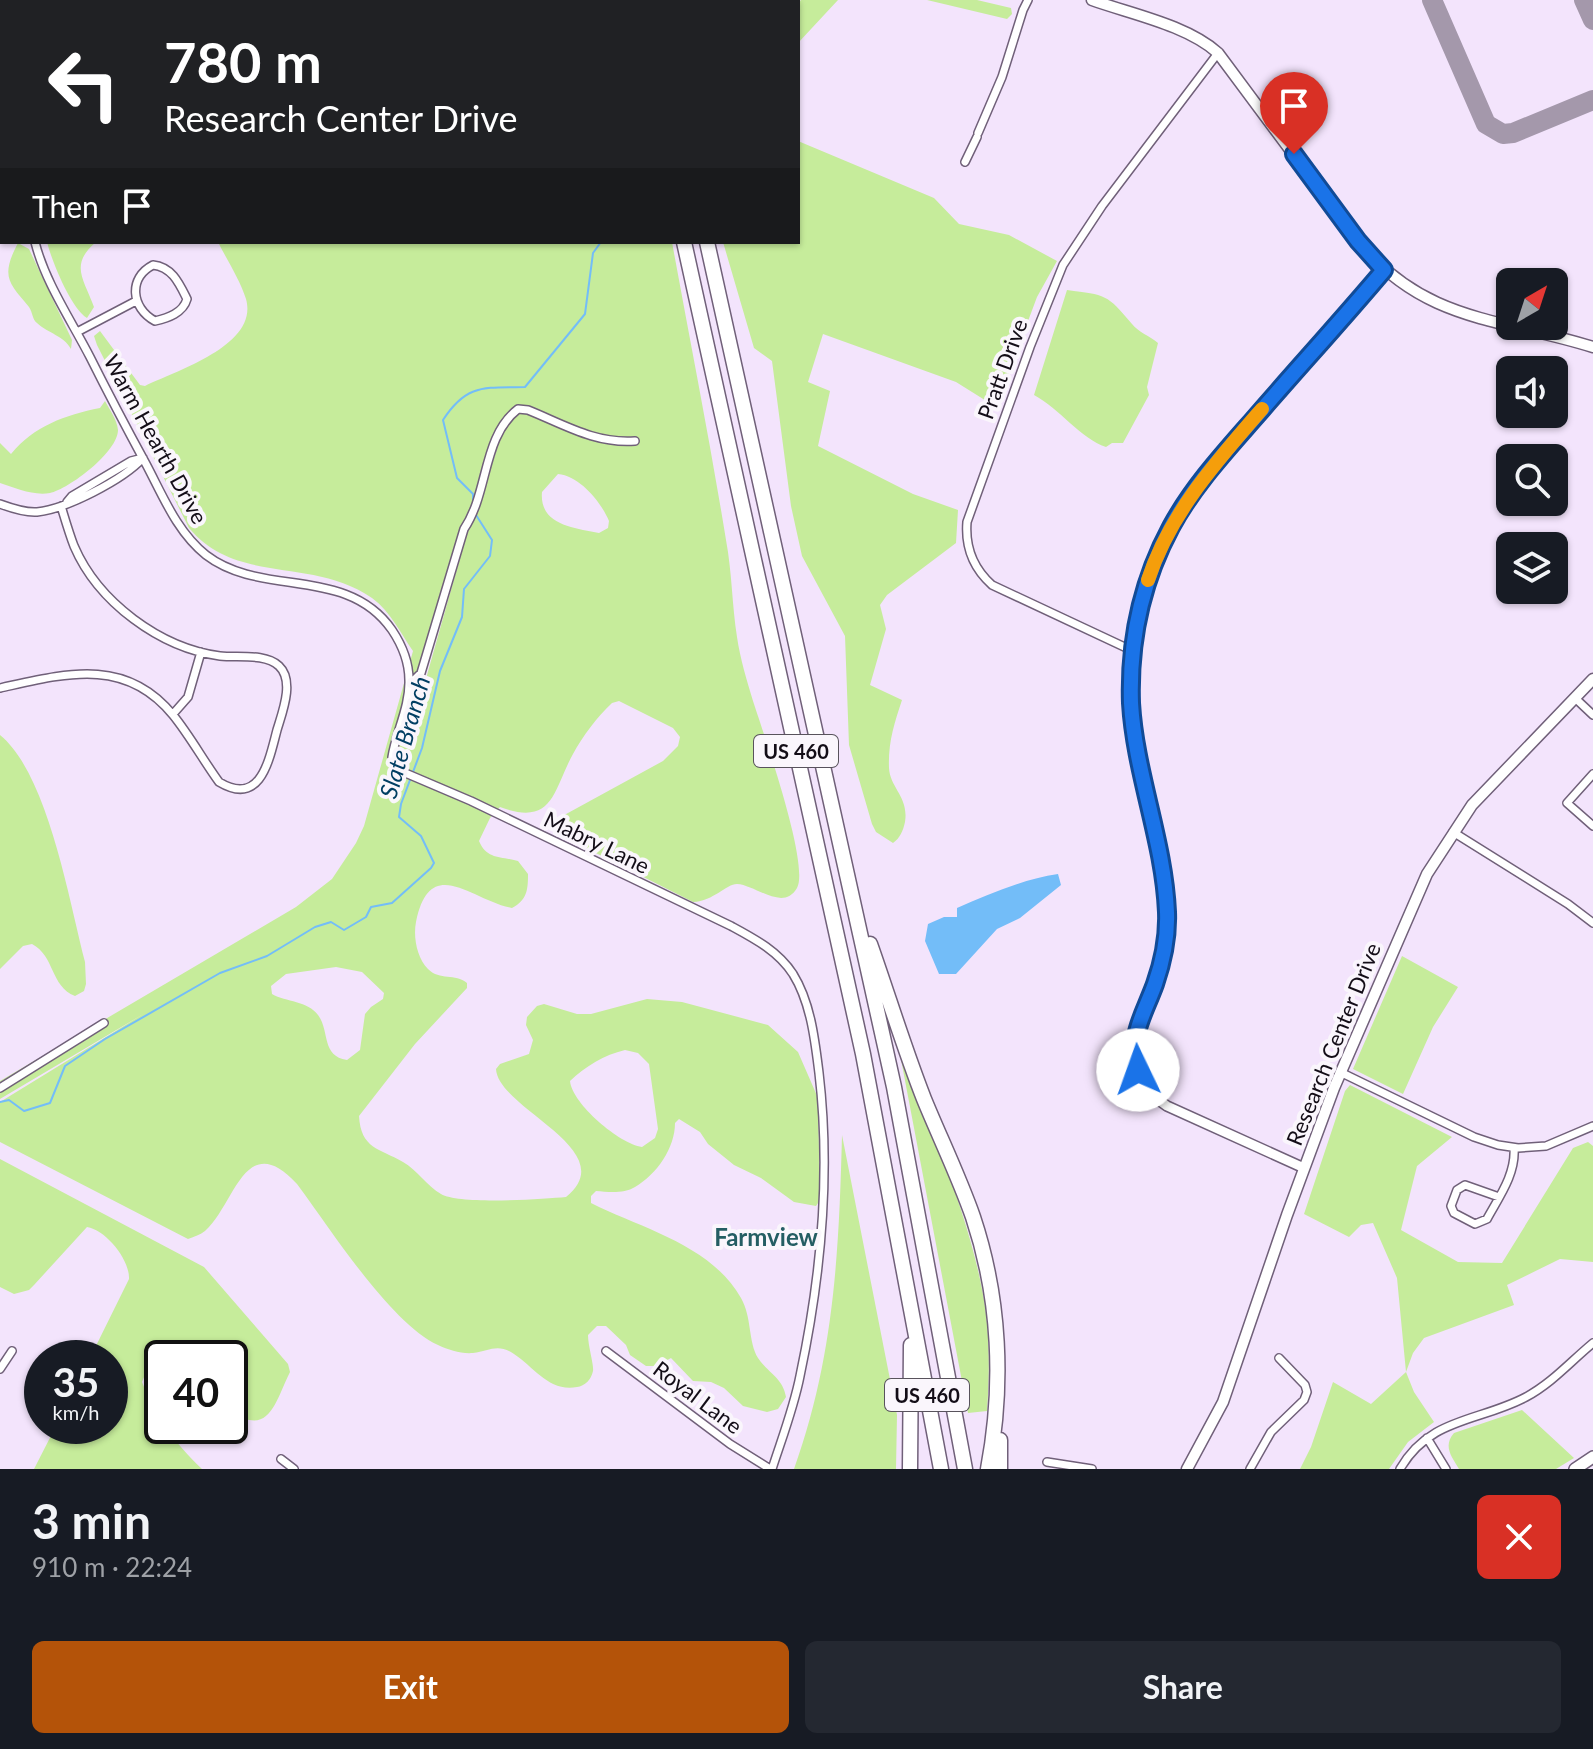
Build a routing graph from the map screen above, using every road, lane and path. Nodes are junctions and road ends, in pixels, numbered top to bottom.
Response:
1 (1028, 0) edge
2 (1092, 0) edge
3 (1218, 53) junction
4 (965, 162) dead end
5 (36, 244) edge
6 (684, 244) edge
7 (707, 244) edge
8 (1384, 270) junction
9 (136, 301) junction
10 (77, 332) junction
11 (1593, 347) edge
12 (635, 441) dead end
13 (143, 458) junction
14 (0, 504) edge
15 (64, 504) junction
16 (1133, 651) junction
17 (201, 652) junction
18 (1593, 679) edge
19 (410, 684) junction
20 (0, 688) edge
21 (1575, 698) junction
22 (173, 714) junction
23 (1593, 715) edge
24 (394, 762) joint
25 (1593, 774) edge
26 (1593, 826) edge
27 (1453, 832) junction
28 (849, 885) junction
29 (1593, 923) edge
30 (104, 1023) dead end
31 (1340, 1072) junction
32 (0, 1088) edge
33 (1593, 1126) edge
34 (1514, 1148) junction
35 (1304, 1168) junction
36 (1499, 1197) junction
37 (913, 1321) junction
38 (1593, 1343) edge
39 (12, 1351) dead end
40 (606, 1351) dead end
41 (1279, 1358) dead end
42 (0, 1369) edge
43 (997, 1391) junction
44 (1427, 1438) junction
45 (1593, 1457) edge
46 (281, 1459) dead end
47 (1047, 1462) dead end
48 (294, 1469) edge
49 (771, 1469) edge
50 (910, 1469) edge
51 (941, 1469) edge
52 (965, 1469) edge
53 (988, 1469) edge
54 (1000, 1469) edge
55 (1092, 1469) edge
56 (1187, 1469) edge
57 (1250, 1469) edge
58 (1400, 1469) edge
59 (1446, 1469) edge
60 (1575, 1469) edge

1 - 4 street
2 - 3 main road
3 - 8 main road
3 - 16 street, Pratt Drive
5 - 10 street, Warm Hearth Drive
6 - 37 highway, US 460
7 - 28 highway, US 460
8 - 11 main road
8 - 16 street
9 - 9 street
9 - 10 street
10 - 13 street, Warm Hearth Drive
12 - 19 street
13 - 15 street
13 - 19 street, Warm Hearth Drive
14 - 15 street
15 - 17 street
16 - 35 street
17 - 22 street
17 - 22 street
18 - 21 main road, Research Center Drive
19 - 24 street, Warm Hearth Drive
20 - 22 street
21 - 23 street
21 - 27 main road, Research Center Drive
24 - 49 street, Mabry Lane
25 - 26 street
27 - 29 street
27 - 31 main road, Research Center Drive
28 - 43 highway
28 - 52 highway, US 460
30 - 32 street
31 - 34 street
31 - 35 main road, Research Center Drive
33 - 34 street
34 - 36 street
35 - 56 main road, Research Center Drive
36 - 36 street
37 - 50 highway
37 - 51 highway, US 460
38 - 44 street
39 - 42 street
40 - 49 street, Royal Lane
41 - 57 street
43 - 53 highway
43 - 54 highway
44 - 58 street
44 - 59 street
45 - 60 main road
46 - 48 street
47 - 55 street

